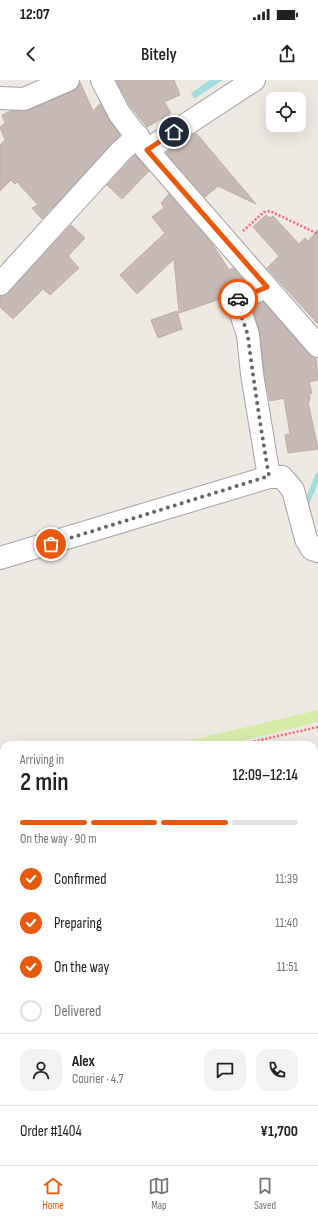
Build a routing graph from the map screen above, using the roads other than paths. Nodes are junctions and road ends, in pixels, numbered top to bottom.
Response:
1 (68, 80) edge
2 (102, 80) edge
3 (254, 80) edge
4 (0, 98) edge
5 (143, 143) junction
6 (0, 284) edge
7 (267, 287) junction
8 (318, 346) edge
9 (269, 476) junction
10 (318, 551) edge
11 (0, 558) edge

1 - 4 street
2 - 5 street
3 - 5 street
5 - 6 street
5 - 7 street
7 - 8 street
7 - 9 street
9 - 10 street
9 - 11 street

